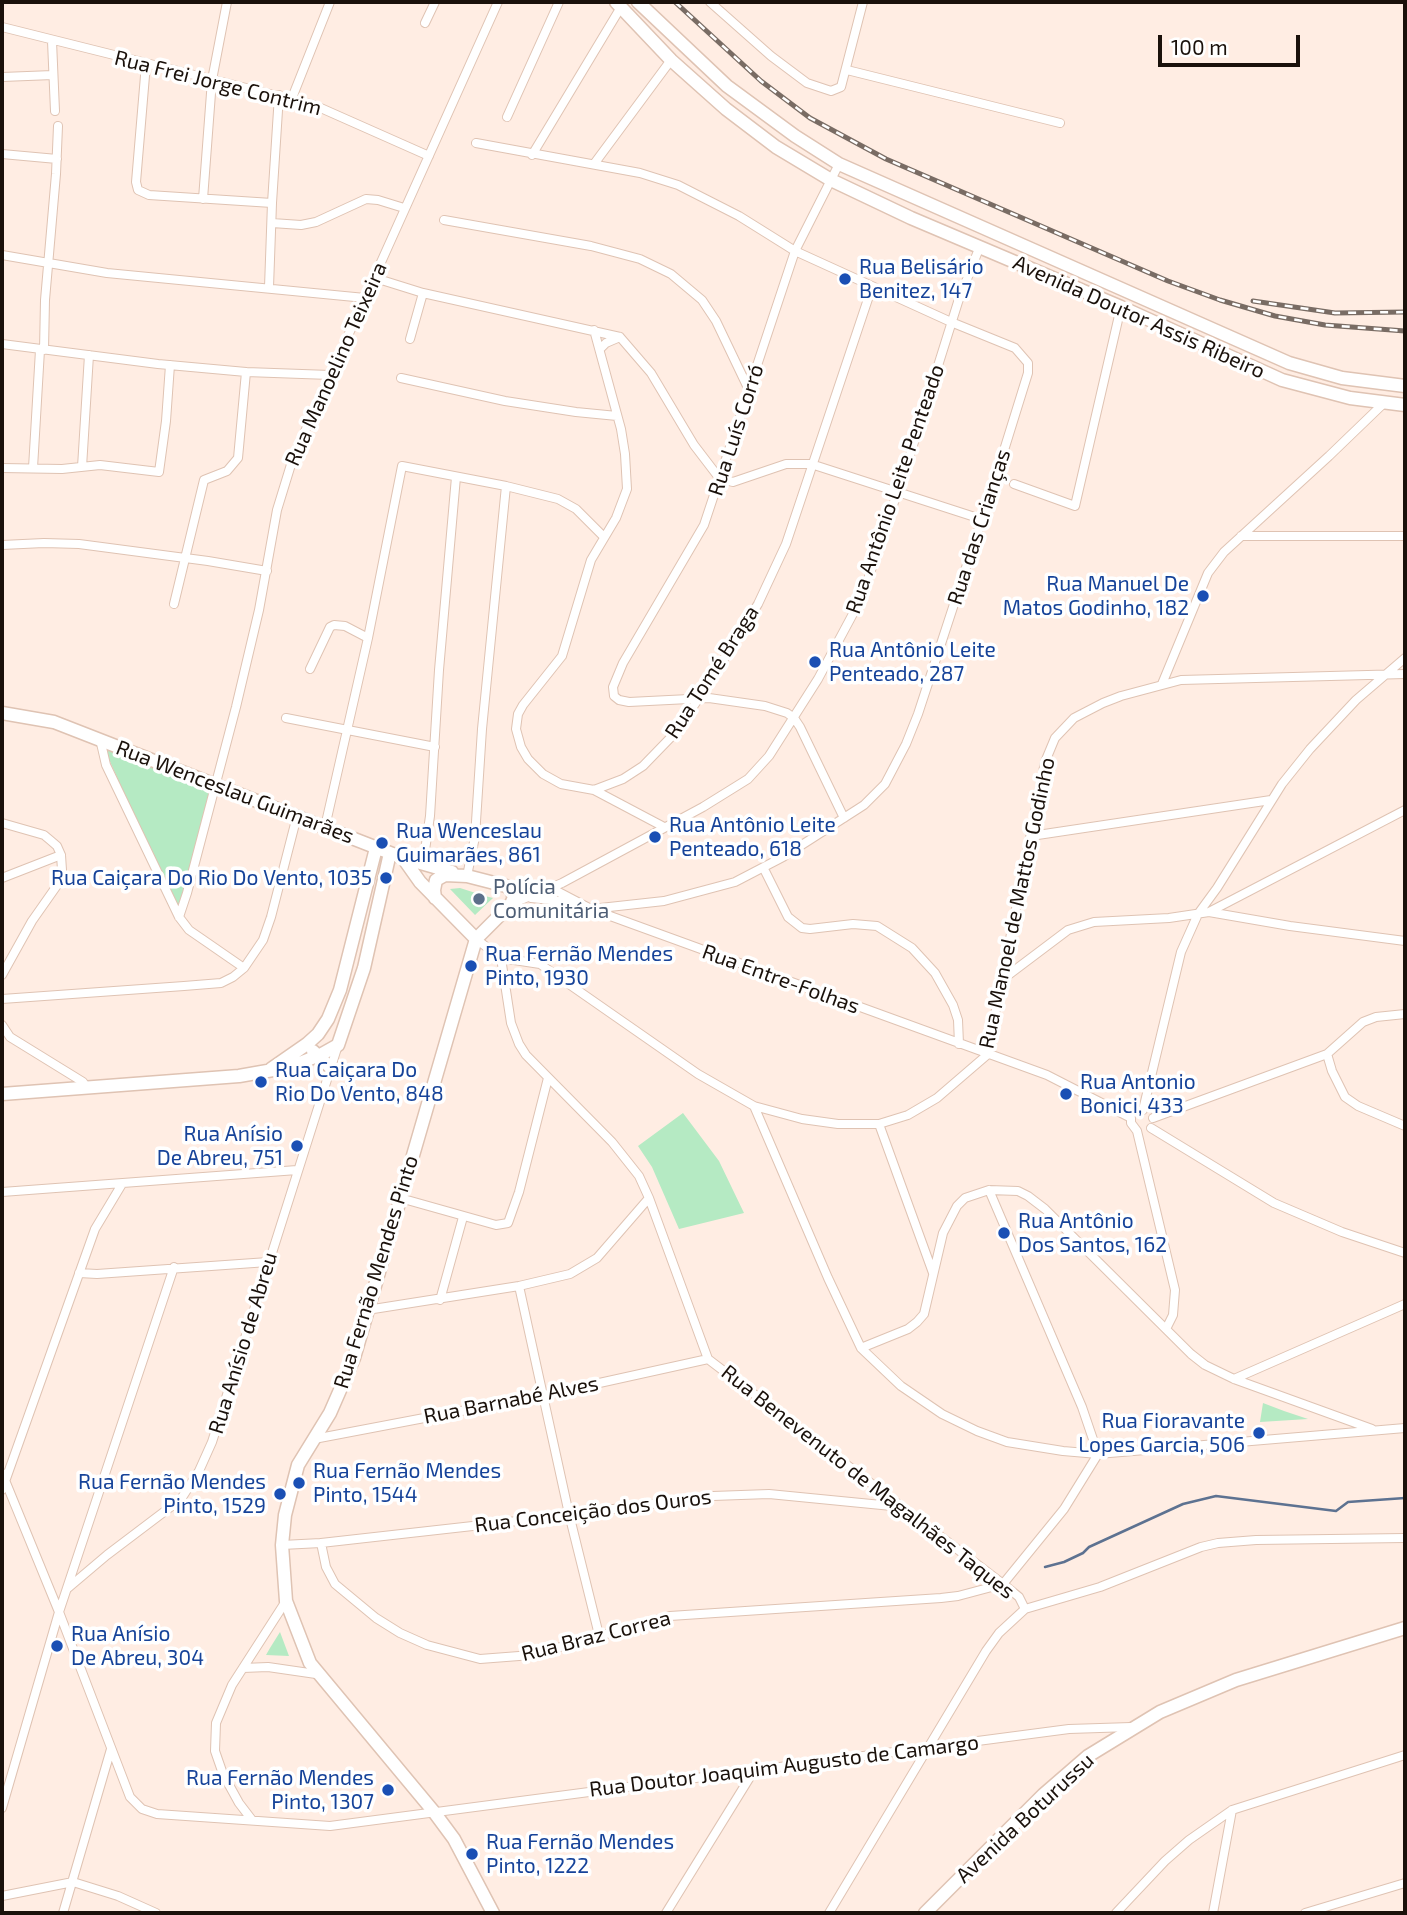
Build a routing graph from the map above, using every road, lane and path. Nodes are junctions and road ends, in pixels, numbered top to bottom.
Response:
1 (227, 2) edge
2 (330, 2) edge
3 (435, 2) edge
4 (498, 2) edge
5 (559, 2) edge
6 (638, 2) edge
7 (710, 2) edge
8 (863, 2) edge
9 (618, 4) edge
10 (425, 23) dead end
11 (2, 27) edge
12 (52, 41) junction
13 (671, 60) junction
14 (146, 64) junction
15 (846, 70) junction
16 (53, 75) junction
17 (2, 76) edge
18 (212, 80) junction
19 (727, 86) junction
20 (279, 95) junction
21 (292, 99) junction
22 (717, 100) junction
23 (55, 111) dead end
24 (507, 117) dead end
25 (1060, 123) dead end
26 (58, 126) dead end
27 (476, 143) dead end
28 (2, 155) edge
29 (532, 155) junction
30 (429, 156) junction
31 (57, 159) junction
32 (594, 164) junction
33 (839, 164) junction
34 (831, 180) junction
35 (203, 199) junction
36 (272, 203) junction
37 (404, 208) junction
38 (444, 220) dead end
39 (272, 223) junction
40 (980, 246) junction
41 (795, 251) junction
42 (2, 255) edge
43 (48, 263) junction
44 (374, 278) junction
45 (872, 287) junction
46 (270, 288) junction
47 (423, 293) junction
48 (365, 298) junction
49 (1121, 307) junction
50 (951, 322) junction
51 (594, 330) junction
52 (620, 337) junction
53 (411, 339) dead end
54 (2, 344) edge
55 (600, 349) junction
56 (42, 350) junction
57 (89, 355) junction
58 (170, 365) junction
59 (246, 372) junction
60 (330, 375) junction
61 (401, 378) dead end
62 (1405, 386) edge
63 (749, 390) junction
64 (1383, 404) junction
65 (1405, 405) edge
66 (617, 416) junction
67 (811, 464) junction
68 (82, 467) junction
69 (2, 468) edge
70 (33, 468) junction
71 (456, 477) junction
72 (720, 479) junction
73 (1014, 484) dead end
74 (506, 486) junction
75 (897, 491) junction
76 (981, 519) junction
77 (603, 536) junction
78 (1241, 536) junction
79 (1405, 536) edge
80 (2, 545) edge
81 (184, 558) junction
82 (267, 571) junction
83 (174, 604) dead end
84 (368, 638) junction
85 (1405, 658) edge
86 (310, 669) dead end
87 (1387, 674) junction
88 (1405, 674) edge
89 (1162, 684) junction
90 (699, 699) junction
91 (2, 713) edge
92 (286, 718) dead end
93 (794, 718) junction
94 (346, 730) junction
95 (100, 739) junction
96 (435, 747) junction
97 (215, 783) junction
98 (594, 790) junction
99 (1271, 800) junction
100 (1405, 810) edge
101 (297, 816) junction
102 (844, 818) junction
103 (2, 823) edge
104 (325, 827) junction
105 (664, 827) junction
106 (1031, 836) junction
107 (376, 848) junction
108 (390, 853) junction
109 (61, 855) junction
110 (403, 858) junction
111 (423, 864) junction
112 (764, 869) junction
113 (467, 876) junction
114 (2, 878) edge
115 (506, 886) junction
116 (551, 888) junction
117 (435, 898) junction
118 (528, 898) junction
119 (576, 903) junction
120 (511, 904) junction
121 (591, 909) junction
122 (1209, 912) junction
123 (1198, 914) junction
124 (178, 917) junction
125 (476, 939) junction
126 (1405, 941) edge
127 (501, 958) junction
128 (244, 968) junction
129 (2, 975) edge
130 (1003, 979) junction
131 (2, 999) edge
132 (1405, 1014) edge
133 (2, 1025) edge
134 (307, 1044) junction
135 (338, 1045) junction
136 (958, 1045) junction
137 (1327, 1054) junction
138 (987, 1055) junction
139 (317, 1056) junction
140 (330, 1067) junction
141 (268, 1071) junction
142 (548, 1078) junction
143 (87, 1088) junction
144 (2, 1094) edge
145 (754, 1106) junction
146 (1143, 1110) junction
147 (1131, 1118) junction
148 (1152, 1123) junction
149 (879, 1124) junction
150 (1404, 1128) edge
151 (1137, 1131) junction
152 (297, 1170) junction
153 (122, 1184) junction
154 (989, 1190) junction
155 (2, 1192) edge
156 (400, 1198) junction
157 (649, 1198) junction
158 (463, 1217) junction
159 (1405, 1252) edge
160 (268, 1262) junction
161 (174, 1267) junction
162 (79, 1273) junction
163 (933, 1273) junction
164 (519, 1286) junction
165 (440, 1300) junction
166 (1405, 1304) edge
167 (367, 1310) junction
168 (1166, 1329) junction
169 (861, 1348) junction
170 (708, 1359) junction
171 (1234, 1379) junction
172 (545, 1395) junction
173 (1405, 1428) edge
174 (1374, 1430) junction
175 (314, 1439) junction
176 (1098, 1454) junction
177 (3, 1481) edge
178 (904, 1508) junction
179 (569, 1514) junction
180 (1405, 1538) edge
181 (321, 1543) junction
182 (282, 1545) junction
183 (1003, 1584) junction
184 (68, 1588) junction
185 (286, 1601) junction
186 (1025, 1609) junction
187 (59, 1612) junction
188 (1405, 1628) edge
189 (599, 1635) junction
190 (243, 1668) junction
191 (316, 1674) junction
192 (1134, 1727) junction
193 (927, 1747) junction
194 (111, 1749) junction
195 (1405, 1755) edge
196 (755, 1769) junction
197 (2, 1808) edge
198 (1232, 1810) junction
199 (434, 1812) junction
200 (252, 1820) junction
201 (73, 1882) junction
202 (1405, 1883) edge
203 (2, 1896) edge
204 (63, 1913) edge
205 (156, 1913) edge
206 (493, 1913) edge
207 (666, 1913) edge
208 (829, 1913) edge
209 (925, 1913) edge
210 (1116, 1913) edge
211 (1213, 1913) edge
212 (1305, 1913) edge

1 - 18 street
2 - 21 street
3 - 10 street
4 - 30 street, Rua Manoelino Teixeira
5 - 24 street
6 - 19 street
7 - 15 street
8 - 15 street
9 - 13 street, Avenida Doutor Assis Ribeiro
9 - 29 street
11 - 12 street, Rua Frei Jorge Contrim
12 - 14 street, Rua Frei Jorge Contrim
12 - 16 street
13 - 22 street, Avenida Doutor Assis Ribeiro
13 - 32 street
14 - 18 street, Rua Frei Jorge Contrim
14 - 35 street
15 - 25 street
16 - 17 street
16 - 23 street
18 - 20 street, Rua Frei Jorge Contrim
18 - 35 street
19 - 22 street
19 - 33 street
20 - 21 street, Rua Frei Jorge Contrim
20 - 36 street
21 - 30 street, Rua Frei Jorge Contrim
22 - 34 street, Avenida Doutor Assis Ribeiro
26 - 31 street
27 - 29 street
28 - 31 street
29 - 32 street
30 - 37 street, Rua Manoelino Teixeira
31 - 43 street
32 - 41 street
33 - 34 street, Rua Luís Corró
33 - 62 street, Avenida Doutor Assis Ribeiro
34 - 40 street, Avenida Doutor Assis Ribeiro
34 - 41 street, Rua Luís Corró
35 - 36 street
36 - 39 street
37 - 39 street
37 - 44 street, Rua Manoelino Teixeira
38 - 63 street
39 - 46 street
40 - 49 street, Avenida Doutor Assis Ribeiro
40 - 50 street, Rua Antônio Leite Penteado
41 - 45 street
41 - 63 street, Rua Luís Corró
42 - 43 street
43 - 46 street
43 - 56 street
44 - 47 street
44 - 48 street, Rua Manoelino Teixeira
45 - 50 street
45 - 67 street, Rua Tomé Braga
46 - 48 street
47 - 51 street
47 - 53 street
48 - 60 street, Rua Manoelino Teixeira
49 - 64 street, Avenida Doutor Assis Ribeiro
49 - 73 street
50 - 75 street, Rua Antônio Leite Penteado
50 - 76 street, Rua das Crianças
51 - 52 street
51 - 55 street
52 - 55 street
52 - 72 street
54 - 56 street
55 - 66 street
56 - 57 street
56 - 70 street
57 - 58 street
57 - 68 street
58 - 59 street
58 - 68 street
59 - 60 street
59 - 81 street
60 - 82 street, Rua Manoelino Teixeira
61 - 66 street
63 - 72 street, Rua Luís Corró
64 - 65 street, Avenida Doutor Assis Ribeiro
64 - 78 street
66 - 77 street
67 - 72 street
67 - 75 street
67 - 90 street, Rua Tomé Braga
68 - 70 street
69 - 70 street
71 - 74 street
71 - 84 street
71 - 96 street
72 - 90 street, Rua Luís Corró
74 - 77 street
74 - 113 street
75 - 76 street
75 - 93 street, Rua Antônio Leite Penteado
76 - 102 street, Rua das Crianças
77 - 98 street
78 - 79 street
78 - 89 street
80 - 81 street
81 - 82 street
81 - 83 street
82 - 97 street, Rua Manoelino Teixeira
84 - 86 street
84 - 94 street
85 - 87 street
87 - 88 street, Rua Manoel de Mattos Godinho
87 - 89 street, Rua Manoel de Mattos Godinho
87 - 99 street
89 - 106 street, Rua Manoel de Mattos Godinho
90 - 93 street
90 - 98 street, Rua Tomé Braga
91 - 95 street, Rua Wenceslau Guimarães
92 - 94 street
93 - 102 street
93 - 105 street, Rua Antônio Leite Penteado
94 - 96 street
94 - 104 street
95 - 97 street, Rua Wenceslau Guimarães
95 - 124 street
96 - 111 street
97 - 101 street, Rua Wenceslau Guimarães
97 - 124 street, Rua Manoelino Teixeira
98 - 105 street
99 - 106 street
99 - 123 street
100 - 122 street
101 - 104 street, Rua Wenceslau Guimarães
101 - 128 street
102 - 112 street, Rua das Crianças
103 - 109 street
104 - 107 street, Rua Wenceslau Guimarães
105 - 116 street, Rua Antônio Leite Penteado
106 - 130 street, Rua Manoel de Mattos Godinho
107 - 108 street, Rua Wenceslau Guimarães
107 - 134 street
108 - 110 street, Rua Wenceslau Guimarães
108 - 135 street
109 - 114 street
109 - 129 street
110 - 111 street, Rua Wenceslau Guimarães
110 - 117 street
111 - 113 street, Rua Wenceslau Guimarães
112 - 121 street, Rua das Crianças
112 - 136 street
113 - 115 street, Rua Wenceslau Guimarães
113 - 117 street
115 - 116 street
115 - 120 street
116 - 118 street, Rua Antônio Leite Penteado
116 - 119 street, Rua Entre-Folhas
117 - 125 street
118 - 119 street, Rua Entre-Folhas
118 - 120 street, Rua Antônio Leite Penteado
119 - 121 street, Rua Entre-Folhas
120 - 125 street
121 - 136 street, Rua Entre-Folhas
122 - 123 street
122 - 126 street
123 - 130 street
123 - 146 street
124 - 128 street
125 - 127 street, Rua Manoel de Mattos Godinho
125 - 156 street, Rua Fernão Mendes Pinto
127 - 142 street, Rua Benevenuto de Magalhães Taques
127 - 145 street, Rua Manoel de Mattos Godinho
128 - 131 street
130 - 138 street, Rua Manoel de Mattos Godinho
132 - 137 street
133 - 143 street
134 - 139 street
134 - 141 street
135 - 139 street
135 - 140 street, Rua Anísio de Abreu
136 - 138 street, Rua Entre-Folhas
137 - 148 street
137 - 150 street
138 - 147 street, Rua Entre-Folhas
138 - 149 street, Rua Manoel de Mattos Godinho
139 - 140 street
139 - 141 street
140 - 152 street, Rua Anísio de Abreu
141 - 143 street
142 - 157 street, Rua Benevenuto de Magalhães Taques
142 - 158 street
143 - 144 street
145 - 149 street, Rua Manoel de Mattos Godinho
145 - 169 street
146 - 147 street
146 - 148 street
147 - 151 street
148 - 151 street
148 - 159 street
149 - 163 street
151 - 168 street
152 - 153 street
152 - 160 street, Rua Anísio de Abreu
153 - 155 street
153 - 162 street
154 - 163 street
154 - 168 street
154 - 176 street
156 - 158 street
156 - 167 street, Rua Fernão Mendes Pinto
157 - 164 street
157 - 170 street, Rua Benevenuto de Magalhães Taques
158 - 165 street
160 - 161 street
160 - 184 street, Rua Anísio de Abreu
161 - 162 street
161 - 184 street
162 - 177 street
163 - 169 street
164 - 165 street
164 - 172 street
165 - 167 street
166 - 171 street
167 - 175 street, Rua Fernão Mendes Pinto
168 - 171 street
169 - 176 street
170 - 172 street, Rua Barnabé Alves
170 - 178 street, Rua Benevenuto de Magalhães Taques
171 - 174 street
172 - 175 street, Rua Barnabé Alves
172 - 179 street
173 - 174 street
174 - 176 street
175 - 182 street, Rua Fernão Mendes Pinto
176 - 183 street
177 - 187 street
178 - 179 street, Rua Conceição dos Ouros
178 - 183 street, Rua Benevenuto de Magalhães Taques
179 - 181 street, Rua Conceição dos Ouros
179 - 189 street
180 - 186 street
181 - 182 street, Rua Conceição dos Ouros
181 - 189 street, Rua Braz Correa
182 - 185 street, Rua Fernão Mendes Pinto
183 - 186 street, Rua Benevenuto de Magalhães Taques
183 - 189 street, Rua Braz Correa
184 - 187 street
185 - 190 street
185 - 191 street, Rua Fernão Mendes Pinto
186 - 193 street
187 - 194 street
187 - 197 street
188 - 192 street, Avenida Boturussu
190 - 191 street
190 - 200 street
191 - 199 street, Rua Fernão Mendes Pinto
192 - 193 street, Rua Doutor Joaquim Augusto de Camargo
192 - 209 street, Avenida Boturussu
193 - 196 street, Rua Doutor Joaquim Augusto de Camargo
193 - 208 street
194 - 200 street, Rua Doutor Joaquim Augusto de Camargo
194 - 201 street
195 - 198 street
196 - 199 street, Rua Doutor Joaquim Augusto de Camargo
196 - 207 street
198 - 210 street
198 - 211 street
199 - 200 street, Rua Doutor Joaquim Augusto de Camargo
199 - 206 street, Rua Fernão Mendes Pinto
201 - 203 street
201 - 204 street
201 - 205 street
202 - 212 street

